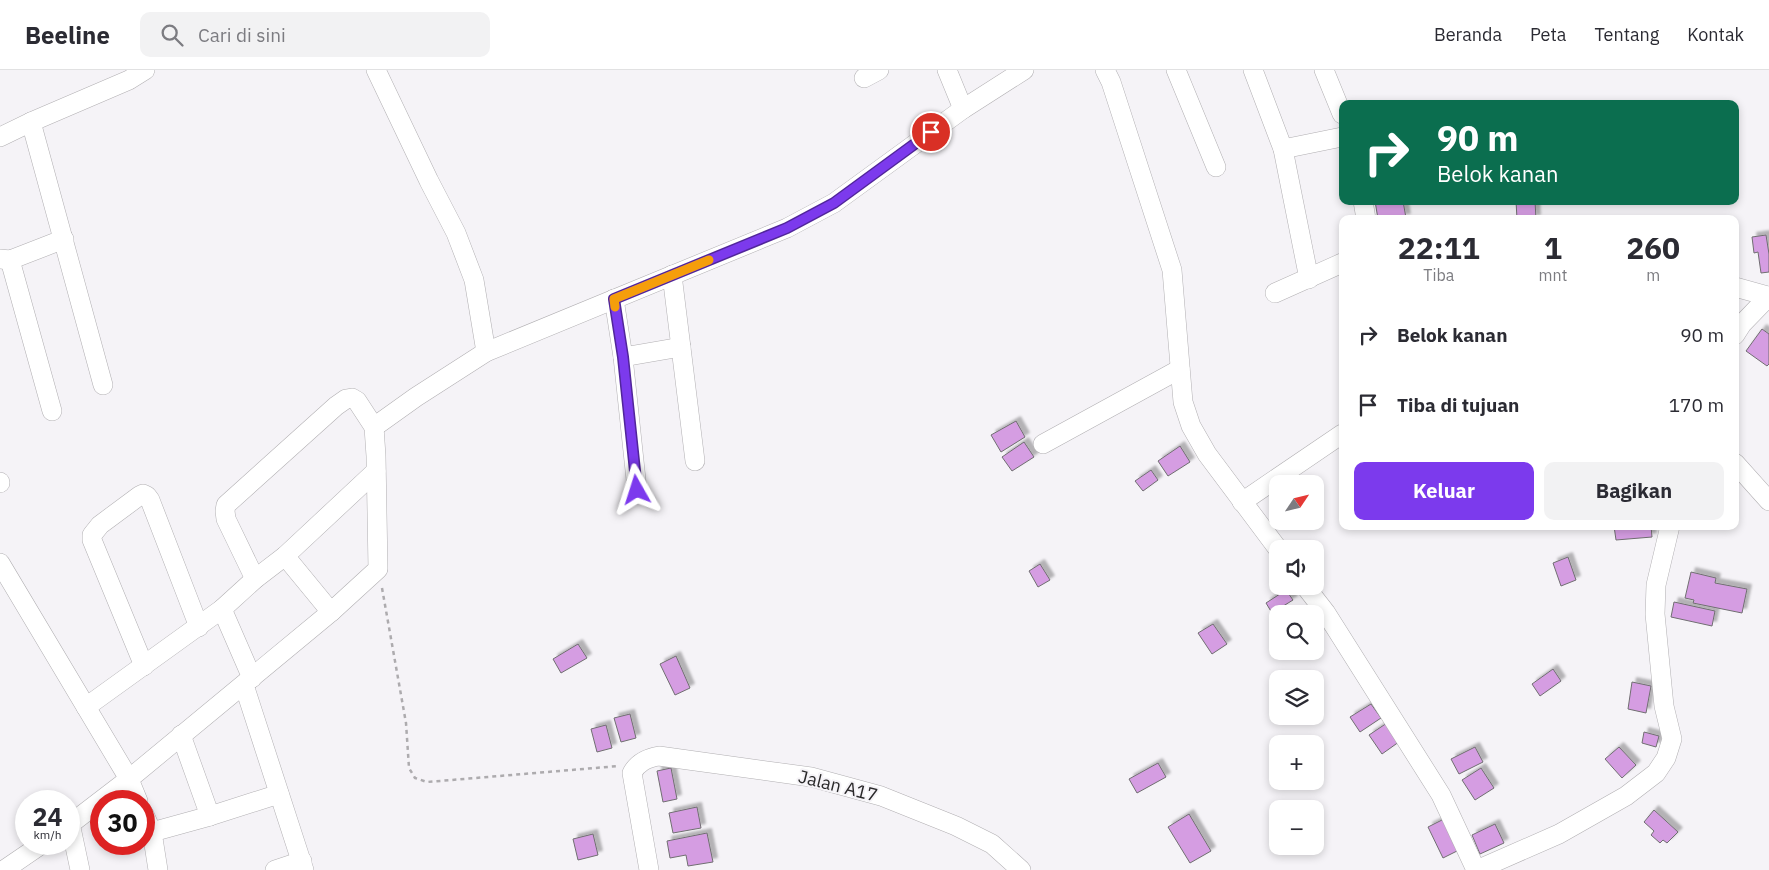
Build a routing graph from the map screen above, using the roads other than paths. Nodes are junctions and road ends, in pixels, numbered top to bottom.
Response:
1 (376, 70) edge
2 (947, 70) edge
3 (1024, 70) edge
4 (1105, 70) edge
5 (1176, 70) edge
6 (1253, 70) edge
7 (1324, 70) edge
8 (139, 71) edge
9 (1339, 107) edge
10 (963, 108) junction
11 (31, 122) junction
12 (0, 137) edge
13 (1339, 138) edge
14 (1283, 149) junction
15 (1216, 167) dead end
16 (64, 239) junction
17 (5, 259) edge
18 (1339, 264) edge
19 (672, 275) junction
20 (1309, 279) junction
21 (1739, 288) edge
22 (1275, 293) dead end
23 (1769, 296) edge
24 (614, 299) junction
25 (1739, 329) edge
26 (680, 347) junction
27 (486, 352) junction
28 (623, 357) junction
29 (1180, 370) junction
30 (103, 384) dead end
31 (52, 411) dead end
32 (374, 427) junction
33 (1339, 436) edge
34 (1043, 444) dead end
35 (695, 461) dead end
36 (1739, 467) edge
37 (376, 471) junction
38 (637, 490) dead end
39 (1769, 501) edge
40 (1242, 502) junction
41 (1669, 530) edge
42 (1271, 540) edge
43 (285, 556) junction
44 (0, 563) edge
45 (255, 579) junction
46 (1312, 595) edge
47 (222, 609) junction
48 (331, 612) junction
49 (199, 627) junction
50 (144, 666) junction
51 (248, 682) junction
52 (86, 707) junction
53 (181, 735) junction
54 (129, 779) junction
55 (134, 790) edge
56 (279, 794) junction
57 (80, 816) edge
58 (210, 816) junction
59 (155, 831) edge
60 (155, 851) edge
61 (27, 855) edge
62 (77, 855) edge
63 (303, 866) edge
64 (10, 868) edge
65 (80, 870) edge
66 (158, 870) edge
67 (275, 870) edge
68 (650, 870) edge
69 (1021, 870) edge
70 (1477, 870) edge

1 - 27 street
2 - 10 street
3 - 10 street
4 - 29 street
5 - 15 street
6 - 14 street
7 - 9 street
8 - 11 street
10 - 19 street
11 - 12 street
11 - 16 street
13 - 14 street
14 - 20 street
16 - 17 street
16 - 30 street
17 - 31 street
18 - 20 street
19 - 24 street
19 - 26 street
20 - 22 street
21 - 23 street
23 - 25 street
24 - 27 street
24 - 28 street
26 - 28 street
26 - 35 street
27 - 32 street
28 - 38 street
29 - 34 street
29 - 40 street
32 - 37 street
32 - 45 street
33 - 40 street
36 - 39 street
37 - 43 street
37 - 48 street
40 - 42 street
41 - 70 street
43 - 45 street
43 - 48 street
44 - 52 street
45 - 47 street
46 - 70 street
47 - 49 street
47 - 51 street
48 - 51 street
49 - 50 street
49 - 50 street
50 - 52 street
51 - 53 street
51 - 56 street
52 - 54 street
53 - 54 street
53 - 58 street
54 - 55 street
54 - 57 street
56 - 58 street
56 - 63 street
58 - 59 street
60 - 66 street
61 - 64 street
62 - 65 street
63 - 67 street
68 - 69 street, Jalan A17

